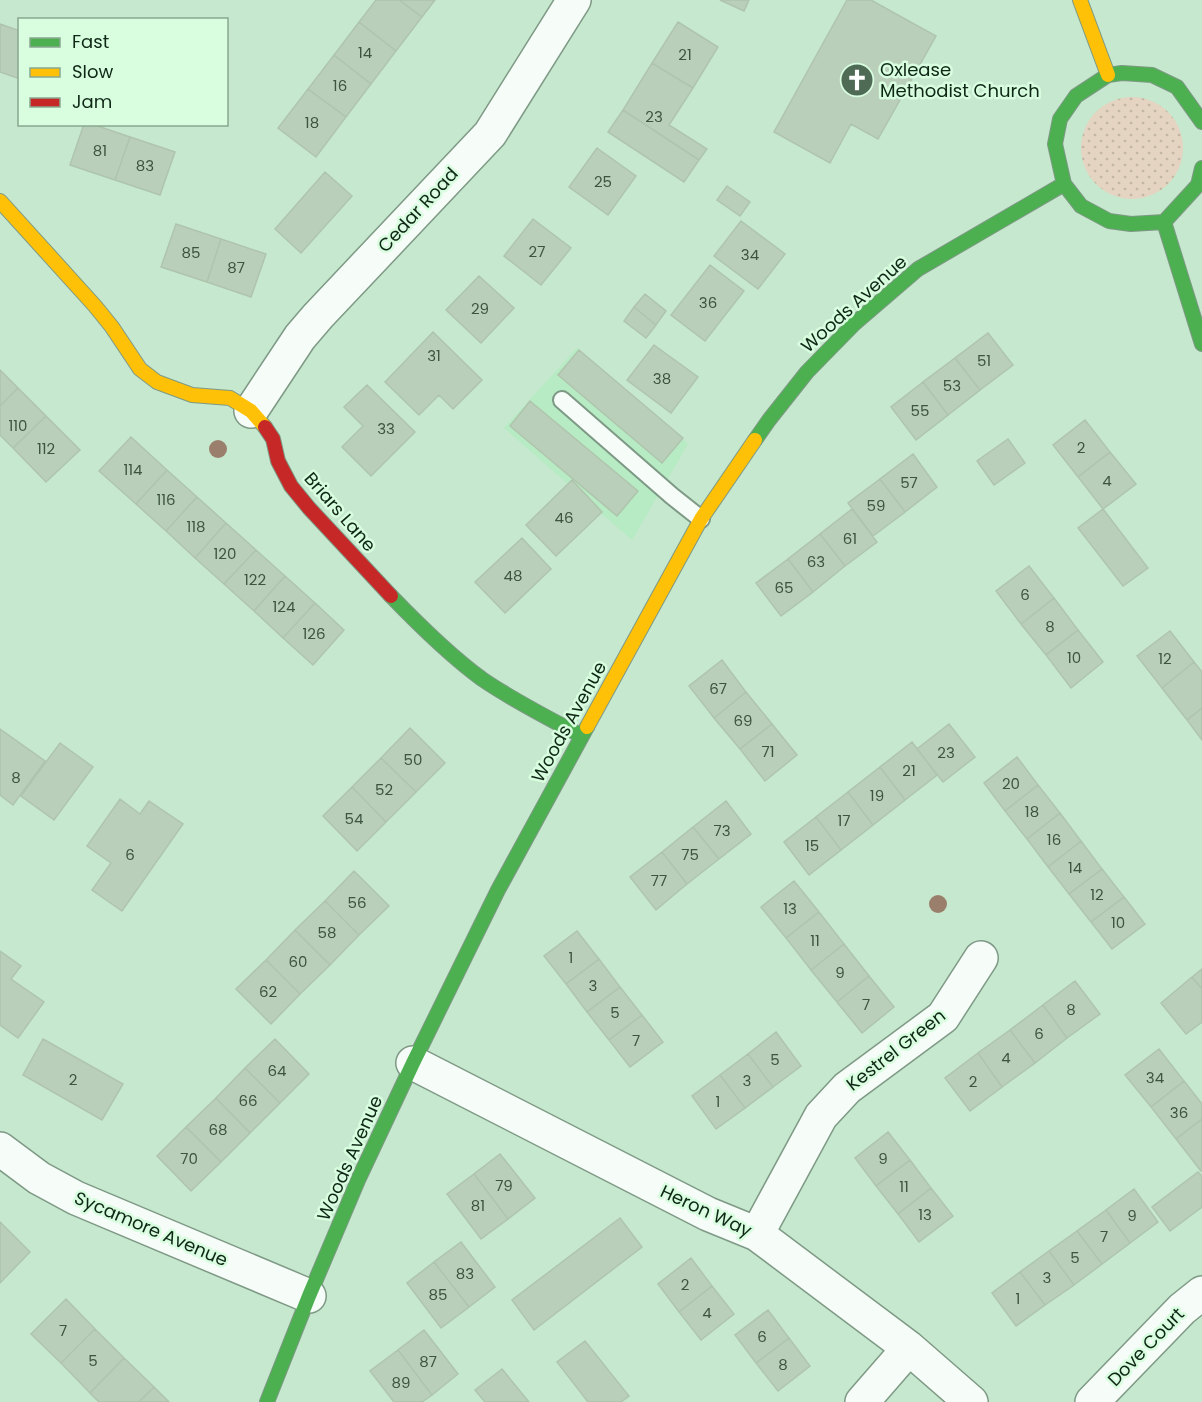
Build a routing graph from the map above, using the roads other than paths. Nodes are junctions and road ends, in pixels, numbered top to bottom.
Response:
1 (574, 0) edge
2 (1080, 0) edge
3 (1108, 75) junction
4 (1202, 120) edge
5 (1202, 168) edge
6 (1064, 184) junction
7 (0, 201) edge
8 (1164, 222) junction
9 (1202, 344) edge
10 (562, 400) dead end
11 (251, 411) junction
12 (701, 519) junction
13 (582, 736) junction
14 (981, 958) dead end
15 (413, 1063) junction
16 (0, 1149) edge
17 (757, 1234) junction
18 (1202, 1293) edge
19 (309, 1296) junction
20 (909, 1348) junction
21 (267, 1402) edge
22 (862, 1402) edge
23 (971, 1402) edge
24 (1092, 1402) edge

1 - 11 street, Cedar Road
2 - 3 street
3 - 4 street
3 - 6 street
5 - 8 street
6 - 8 street
6 - 12 street, Woods Avenue
7 - 11 street, Briars Lane
8 - 9 street
10 - 12 lane
11 - 13 street, Briars Lane
12 - 13 street, Woods Avenue
13 - 15 street, Woods Avenue
14 - 17 street, Kestrel Green
15 - 17 street, Heron Way
15 - 19 street, Woods Avenue
16 - 19 street, Sycamore Avenue
17 - 20 street, Heron Way
18 - 24 street, Dove Court
19 - 21 street, Woods Avenue
20 - 22 street
20 - 23 street, Heron Way

